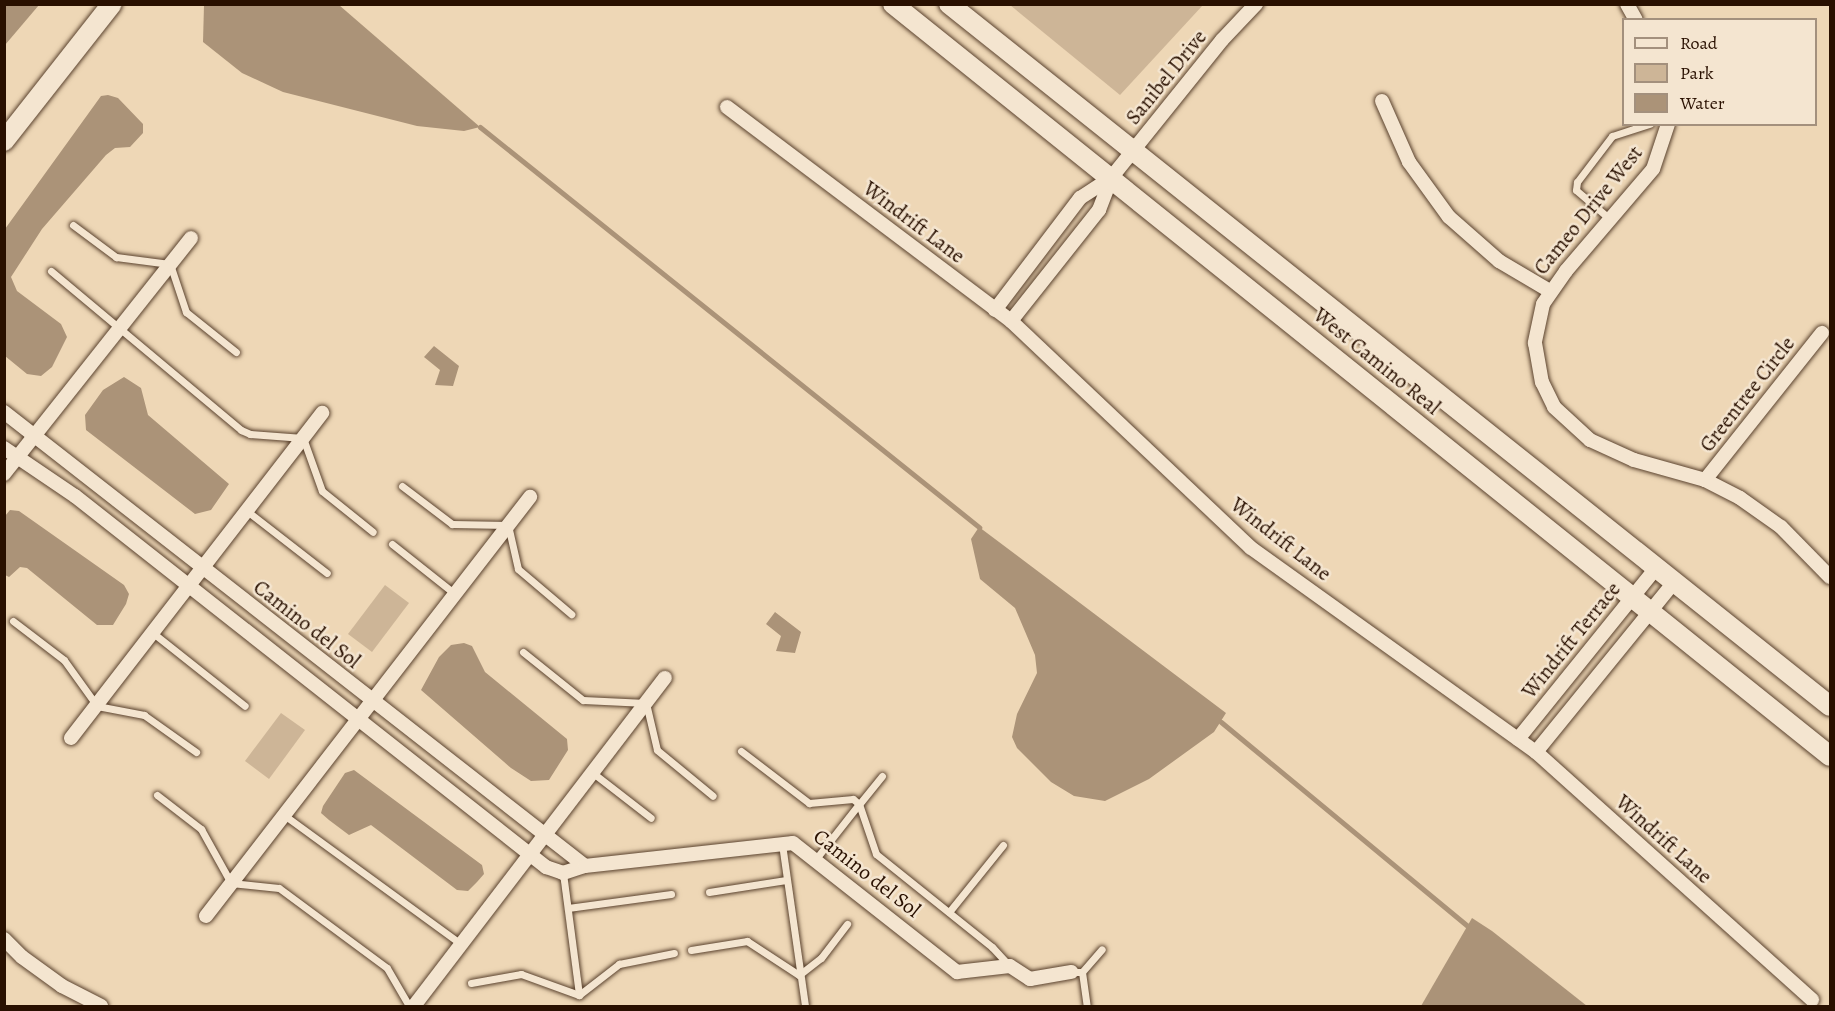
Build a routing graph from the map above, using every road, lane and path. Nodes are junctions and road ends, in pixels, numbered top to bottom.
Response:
1 (112, 4) edge
2 (893, 4) edge
3 (949, 4) edge
4 (1256, 4) edge
5 (1382, 101) dead end
6 (727, 107) dead end
7 (1644, 126) edge
8 (1667, 126) edge
9 (4, 141) edge
10 (1132, 151) junction
11 (1111, 178) junction
12 (1611, 220) junction
13 (73, 225) dead end
14 (191, 238) dead end
15 (170, 264) junction
16 (51, 271) dead end
17 (1550, 291) junction
18 (996, 310) junction
19 (1011, 321) junction
20 (121, 327) junction
21 (1822, 333) dead end
22 (236, 352) dead end
23 (4, 412) edge
24 (322, 413) dead end
25 (34, 436) junction
26 (303, 438) junction
27 (4, 448) edge
28 (17, 458) junction
29 (4, 474) edge
30 (1705, 480) junction
31 (402, 486) dead end
32 (530, 497) dead end
33 (247, 511) junction
34 (508, 525) junction
35 (373, 532) dead end
36 (392, 544) dead end
37 (1656, 568) junction
38 (202, 569) junction
39 (327, 573) dead end
40 (1830, 577) edge
41 (1674, 582) junction
42 (188, 586) junction
43 (455, 594) junction
44 (1632, 597) junction
45 (1650, 612) junction
46 (571, 614) dead end
47 (13, 621) dead end
48 (153, 633) junction
49 (523, 652) dead end
50 (665, 678) dead end
51 (372, 702) junction
52 (646, 703) junction
53 (97, 705) junction
54 (245, 706) dead end
55 (1830, 706) edge
56 (358, 720) junction
57 (71, 738) dead end
58 (1518, 739) junction
59 (741, 751) dead end
60 (196, 752) dead end
61 (1536, 752) junction
62 (1830, 756) edge
63 (593, 772) junction
64 (882, 776) dead end
65 (157, 795) dead end
66 (713, 796) dead end
67 (859, 804) junction
68 (284, 815) junction
69 (651, 818) dead end
70 (543, 836) junction
71 (782, 844) junction
72 (1003, 845) dead end
73 (529, 855) junction
74 (815, 860) junction
75 (585, 867) junction
76 (563, 873) junction
77 (786, 880) junction
78 (231, 883) junction
79 (709, 892) dead end
80 (671, 894) dead end
81 (568, 908) junction
82 (949, 912) junction
83 (206, 916) dead end
84 (846, 924) dead end
85 (4, 939) edge
86 (461, 944) junction
87 (1102, 949) dead end
88 (691, 950) dead end
89 (674, 953) dead end
90 (1010, 966) junction
91 (1076, 972) junction
92 (799, 975) junction
93 (471, 983) dead end
94 (579, 995) junction
95 (1812, 1000) dead end
96 (805, 1005) dead end
97 (101, 1006) edge
98 (412, 1006) edge
99 (1087, 1006) edge

1 - 9 street
2 - 11 street, West Camino Real
3 - 10 street, West Camino Real
4 - 10 street, Sanibel Drive
5 - 17 street
6 - 18 street, Windrift Lane
7 - 12 lane
8 - 12 street, Cameo Drive West
10 - 11 street, Sanibel Drive
10 - 37 street, West Camino Real
11 - 18 street, Sanibel Drive
11 - 19 street, Sanibel Drive
11 - 44 street, West Camino Real
12 - 17 street, Cameo Drive West
13 - 15 lane
14 - 15 street
15 - 20 street
15 - 22 lane
16 - 20 lane
17 - 30 street, Cameo Drive West
18 - 19 street, Windrift Lane
19 - 58 street, Windrift Lane
20 - 25 street
20 - 26 lane
21 - 30 street, Greentree Circle
23 - 25 street, Camino del Sol
24 - 26 street
25 - 28 street
25 - 38 street, Camino del Sol
26 - 33 street
26 - 35 lane
27 - 28 street, Camino del Sol
28 - 29 street
28 - 42 street, Camino del Sol
30 - 40 street, Cameo Drive West
31 - 34 lane
32 - 34 street
33 - 38 street
33 - 39 lane
34 - 43 street
34 - 46 lane
36 - 43 lane
37 - 41 street, West Camino Real
37 - 44 street, Windrift Terrace
38 - 42 street
38 - 51 street, Camino del Sol
41 - 45 street, Windrift Terrace
41 - 55 street, West Camino Real
42 - 48 street
42 - 56 street, Camino del Sol
43 - 51 street
44 - 45 street, West Camino Real
44 - 58 street, Windrift Terrace
45 - 61 street, Windrift Terrace
45 - 62 street, West Camino Real
47 - 53 lane
48 - 53 street
48 - 54 lane
49 - 52 lane
50 - 52 street
51 - 56 street
51 - 70 street, Camino del Sol
52 - 63 street
52 - 66 lane
53 - 57 street
53 - 60 lane
56 - 68 street
56 - 73 street, Camino del Sol
58 - 61 street, Windrift Lane
59 - 67 lane
61 - 95 street, Windrift Lane
63 - 69 lane
63 - 70 street
64 - 67 lane
65 - 78 lane
67 - 74 lane
67 - 82 lane
68 - 78 street
68 - 86 lane
70 - 73 street
70 - 75 street, Camino del Sol
71 - 74 street, Camino del Sol
71 - 75 street, Camino del Sol
71 - 77 lane
72 - 82 lane
73 - 76 street, Camino del Sol
73 - 86 street
74 - 90 street, Camino del Sol
75 - 76 street, Camino del Sol
76 - 81 lane
77 - 79 lane
77 - 92 lane
78 - 83 street
78 - 98 lane
80 - 81 lane
81 - 94 lane
82 - 90 lane
84 - 92 lane
85 - 97 street
86 - 98 street
87 - 91 lane
88 - 92 lane
89 - 94 lane
90 - 91 street
91 - 99 lane
92 - 96 lane
93 - 94 lane

